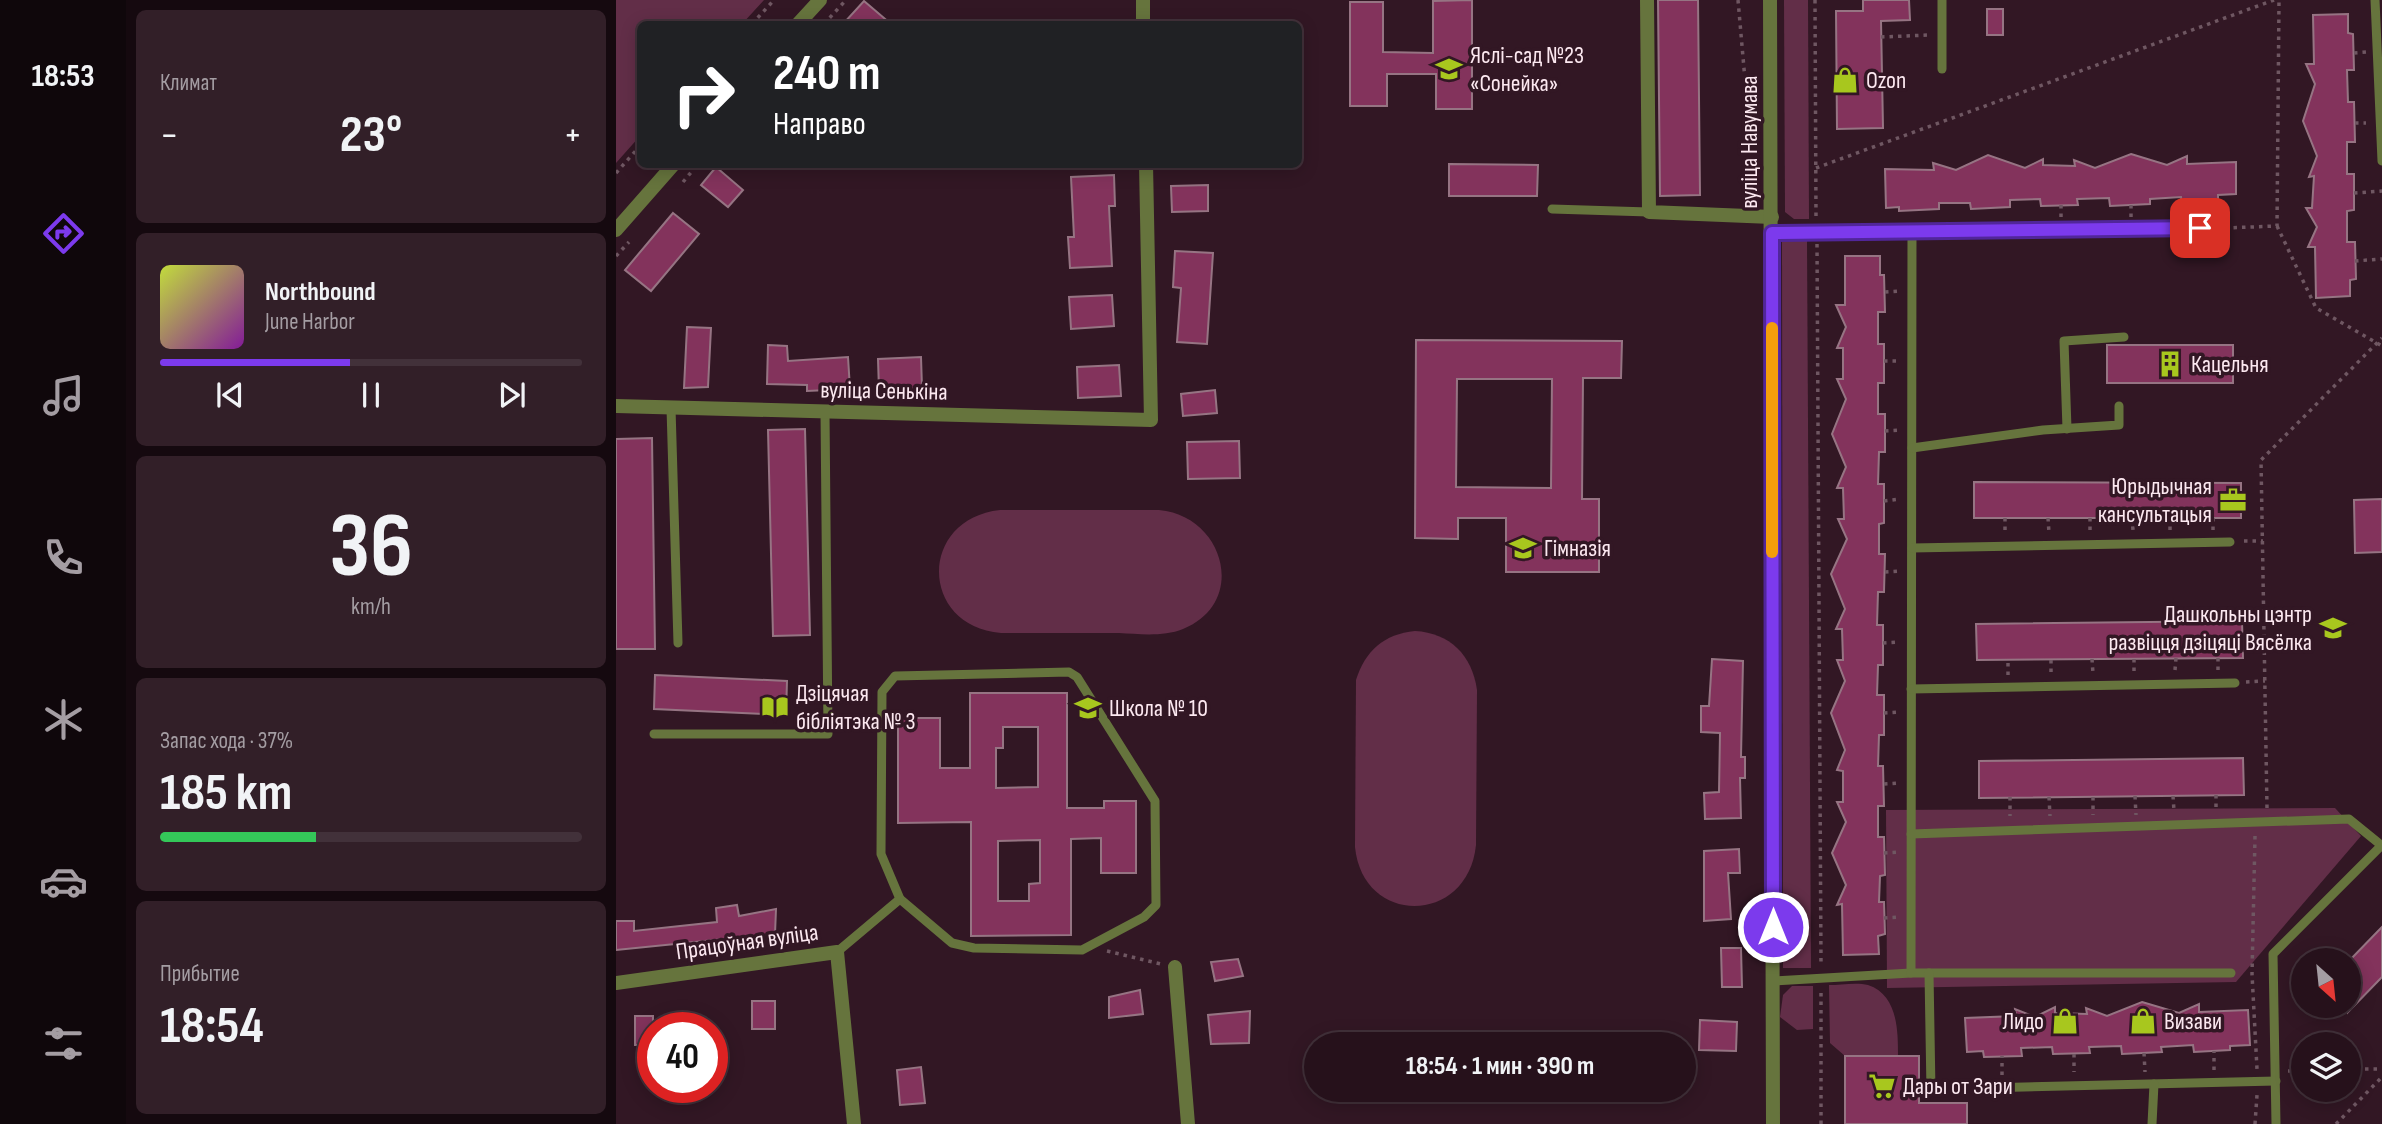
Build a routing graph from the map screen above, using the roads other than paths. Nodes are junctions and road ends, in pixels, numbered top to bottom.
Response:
1 (820, 0) edge
2 (1143, 0) edge
3 (1647, 0) edge
4 (1770, 0) edge
5 (1942, 0) edge
6 (2375, 0) edge
7 (801, 21) edge
8 (1143, 21) edge
9 (1942, 69) dead end
10 (2382, 161) edge
11 (670, 168) edge
12 (1146, 168) edge
13 (1552, 209) dead end
14 (1649, 212) junction
15 (1772, 217) junction
16 (2214, 228) road end
17 (616, 230) edge
18 (1912, 231) junction
19 (1772, 233) junction
20 (2124, 337) dead end
21 (616, 406) edge
22 (2119, 406) dead end
23 (671, 408) junction
24 (825, 412) junction
25 (2067, 429) junction
26 (1912, 448) junction
27 (2230, 542) road end
28 (1912, 548) junction
29 (678, 643) dead end
30 (2235, 683) dead end
31 (1911, 689) junction
32 (654, 734) dead end
33 (1911, 834) junction
34 (2382, 845) edge
35 (900, 899) junction
36 (837, 952) junction
37 (1175, 967) road end
38 (1911, 973) junction
39 (1929, 973) junction
40 (2231, 973) dead end
41 (1773, 981) junction
42 (616, 983) edge
43 (2276, 1081) junction
44 (2154, 1084) junction
45 (1984, 1088) dead end
46 (1931, 1091) dead end
47 (854, 1124) edge
48 (1188, 1124) edge
49 (1773, 1124) edge
50 (2152, 1124) edge
51 (2276, 1124) edge

1 - 7 street
2 - 8 street
3 - 14 street
4 - 15 street, вуліца Навумава
5 - 9 lane
6 - 10 lane
11 - 17 street
12 - 24 street, вуліца Сенькіна
13 - 14 lane
14 - 15 street
15 - 19 street, вуліца Навумава
16 - 18 lane
18 - 19 lane
18 - 26 lane
19 - 41 street, вуліца Навумава
20 - 25 lane
21 - 23 street, вуліца Сенькіна
22 - 25 lane
23 - 24 street, вуліца Сенькіна
23 - 29 lane
24 - 32 lane
25 - 26 lane
26 - 28 lane
27 - 28 lane
28 - 31 lane
30 - 31 lane
31 - 33 lane
33 - 34 lane
33 - 38 lane
34 - 43 lane
35 - 35 lane
35 - 36 lane
36 - 42 street, Працоўная вуліца
36 - 47 street, Працоўная вуліца
37 - 48 street
38 - 39 lane
38 - 41 lane
39 - 40 lane
39 - 46 lane
41 - 49 street, вуліца Навумава
43 - 44 lane
43 - 51 lane
44 - 45 lane
44 - 50 lane

